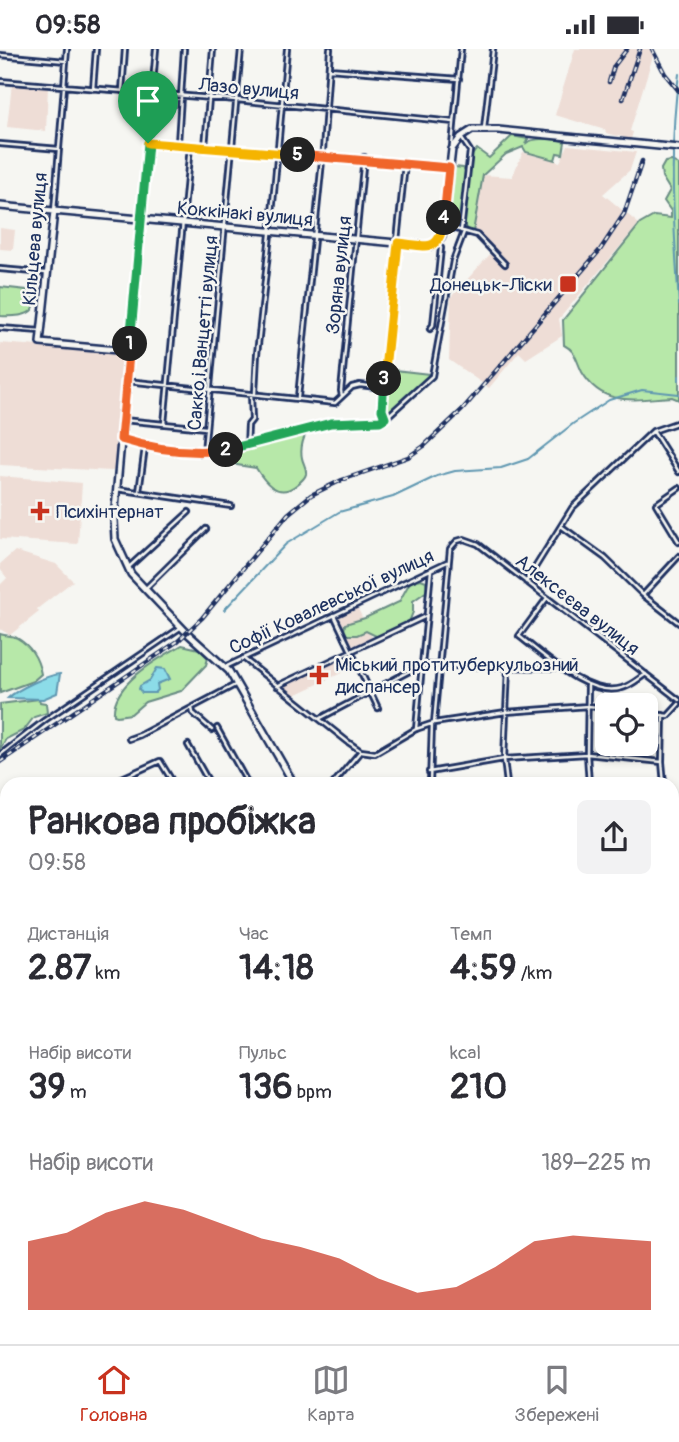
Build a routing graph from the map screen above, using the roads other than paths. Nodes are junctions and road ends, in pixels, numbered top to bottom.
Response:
1 (67, 49) edge
2 (96, 49) edge
3 (125, 49) edge
4 (156, 49) edge
5 (184, 49) edge
6 (213, 49) edge
7 (241, 49) edge
8 (287, 49) edge
9 (330, 49) edge
10 (461, 49) edge
11 (493, 49) edge
12 (0, 55) edge
13 (66, 61) junction
14 (329, 69) junction
15 (459, 79) junction
16 (0, 81) edge
17 (64, 86) junction
18 (93, 89) junction
19 (122, 92) junction
20 (152, 95) junction
21 (181, 96) junction
22 (209, 98) junction
23 (237, 100) junction
24 (281, 105) junction
25 (326, 109) junction
26 (454, 122) junction
27 (484, 129) junction
28 (461, 137) junction
29 (148, 143) junction
30 (0, 144) edge
31 (178, 145) junction
32 (190, 146) junction
33 (205, 147) junction
34 (679, 148) edge
35 (59, 149) junction
36 (232, 149) junction
37 (452, 149) junction
38 (277, 153) junction
39 (322, 157) junction
40 (364, 159) junction
41 (405, 163) junction
42 (449, 168) junction
43 (0, 206) edge
44 (54, 211) junction
45 (142, 219) junction
46 (183, 223) junction
47 (443, 226) junction
48 (226, 227) junction
49 (463, 231) junction
50 (269, 232) junction
51 (314, 236) junction
52 (356, 239) junction
53 (398, 243) junction
54 (437, 243) junction
55 (505, 264) dead end
56 (0, 269) edge
57 (47, 273) junction
58 (0, 328) edge
59 (430, 329) dead end
60 (41, 331) junction
61 (129, 351) junction
62 (126, 381) junction
63 (167, 385) junction
64 (384, 388) junction
65 (210, 389) junction
66 (253, 393) junction
67 (342, 396) junction
68 (298, 397) junction
69 (385, 418) junction
70 (123, 420) junction
71 (679, 422) edge
72 (164, 424) junction
73 (206, 428) junction
74 (653, 431) junction
75 (121, 439) junction
76 (247, 446) junction
77 (145, 447) junction
78 (204, 452) junction
79 (679, 472) edge
80 (679, 488) edge
81 (116, 489) junction
82 (139, 492) junction
83 (231, 506) dead end
84 (189, 512) dead end
85 (561, 526) junction
86 (206, 529) dead end
87 (679, 542) edge
88 (679, 556) edge
89 (448, 561) junction
90 (128, 568) junction
91 (431, 570) junction
92 (526, 582) junction
93 (144, 590) junction
94 (643, 595) junction
95 (547, 598) junction
96 (334, 615) junction
97 (426, 616) junction
98 (679, 622) edge
99 (181, 627) junction
100 (350, 652) junction
101 (243, 658) junction
102 (421, 665) junction
103 (559, 666) junction
104 (225, 667) junction
105 (439, 667) junction
106 (508, 667) junction
107 (646, 674) junction
108 (237, 684) junction
109 (277, 685) junction
110 (588, 685) junction
111 (370, 694) junction
112 (679, 702) edge
113 (588, 706) junction
114 (595, 707) edge
115 (192, 708) junction
116 (378, 708) dead end
117 (506, 712) junction
118 (658, 714) edge
119 (663, 715) junction
120 (321, 719) junction
121 (433, 724) junction
122 (416, 729) junction
123 (129, 739) dead end
124 (188, 745) dead end
125 (361, 751) junction
126 (587, 754) junction
127 (0, 755) edge
128 (504, 759) junction
129 (662, 762) junction
130 (429, 772) junction
131 (125, 777) edge
132 (170, 777) edge
133 (206, 777) edge
134 (244, 777) edge
135 (291, 777) edge
136 (339, 777) edge
137 (429, 777) edge
138 (506, 777) edge
139 (589, 777) edge
140 (663, 777) edge

1 - 13 street, Кільцева вулиця
2 - 18 street
3 - 19 street
4 - 20 street
5 - 21 street
6 - 22 street
7 - 23 street, Сакко і Ванцетті вулиця
8 - 24 street
9 - 14 street
10 - 15 street
11 - 27 street
12 - 13 street
13 - 17 street, Кільцева вулиця
14 - 15 street
14 - 25 street
15 - 26 street
16 - 17 street, Лазо вулиця
17 - 18 street, Лазо вулиця
17 - 35 street, Кільцева вулиця
18 - 19 street, Лазо вулиця
19 - 20 street, Лазо вулиця
20 - 21 street, Лазо вулиця
20 - 29 street
21 - 22 street, Лазо вулиця
21 - 31 street
22 - 23 street, Лазо вулиця
22 - 33 street
23 - 24 street, Лазо вулиця
23 - 36 street, Сакко і Ванцетті вулиця
24 - 25 street, Лазо вулиця
24 - 38 street
25 - 26 street, Лазо вулиця
25 - 39 street
26 - 37 street
27 - 28 street
27 - 34 street
28 - 37 street
28 - 49 street
29 - 31 street
29 - 45 street
30 - 35 street
31 - 32 street
32 - 33 street
32 - 46 street
33 - 36 street
35 - 44 street, Кільцева вулиця
36 - 38 street
36 - 48 street, Сакко і Ванцетті вулиця
37 - 42 street
38 - 39 street
38 - 50 street
39 - 40 street
39 - 51 street
40 - 41 street
40 - 52 street, Зоряна вулиця
41 - 42 street
41 - 53 street
42 - 47 street
43 - 44 street, Коккінакі вулиця
44 - 45 street, Коккінакі вулиця
44 - 57 street, Кільцева вулиця
45 - 46 street, Коккінакі вулиця
45 - 61 street
46 - 48 street, Коккінакі вулиця
46 - 63 street
47 - 49 street
47 - 54 street
48 - 50 street, Коккінакі вулиця
48 - 65 street, Сакко і Ванцетті вулиця
49 - 55 street
49 - 69 street
50 - 51 street, Коккінакі вулиця
50 - 66 street
51 - 52 street, Коккінакі вулиця
51 - 68 street
52 - 53 street, Коккінакі вулиця
52 - 67 street, Зоряна вулиця
53 - 54 street, Коккінакі вулиця
53 - 64 street
54 - 59 street
56 - 57 street
57 - 60 street, Кільцева вулиця
58 - 60 street
60 - 61 street, Кільцева вулиця
61 - 62 street
62 - 63 street
62 - 70 street
63 - 65 street
63 - 72 street
64 - 67 street
64 - 69 street
65 - 66 street
65 - 73 street, Сакко і Ванцетті вулиця
66 - 68 street
66 - 76 street
67 - 68 street
69 - 76 street
70 - 72 street
70 - 75 street
71 - 74 street
72 - 73 street
73 - 78 street, Сакко і Ванцетті вулиця
74 - 79 street
74 - 85 street
75 - 77 street
75 - 81 street
76 - 78 street
77 - 78 street
77 - 82 street
80 - 87 street
81 - 82 street
81 - 90 street
82 - 83 street
84 - 90 street
85 - 92 street
85 - 94 street
86 - 93 street
88 - 94 street
89 - 91 street, Софії Ковалевської вулиця
89 - 92 street, Алексєєва вулиця
89 - 105 street
90 - 93 street
91 - 96 street, Софії Ковалевської вулиця
91 - 97 street
92 - 95 street, Алексєєва вулиця
93 - 99 street
94 - 98 street
95 - 103 street
95 - 107 street, Алексєєва вулиця
96 - 100 street
96 - 101 street, Софії Ковалевської вулиця
97 - 100 street
97 - 102 street
99 - 104 street
99 - 127 street
100 - 109 street
100 - 111 street
101 - 104 street, Софії Ковалевської вулиця
101 - 109 street
102 - 105 street
102 - 111 street
102 - 122 street
103 - 106 street
103 - 110 street
104 - 108 street
105 - 106 street
105 - 121 street
106 - 117 street
107 - 110 street
107 - 112 street, Алексєєва вулиця
108 - 115 street
108 - 135 street
109 - 120 street
110 - 113 street
111 - 116 street
111 - 120 street
112 - 119 street
113 - 114 street
113 - 117 street
113 - 126 street
115 - 123 street
115 - 134 street
117 - 121 street
117 - 128 street
118 - 119 street
119 - 129 street
120 - 125 street
121 - 122 street
121 - 130 street
122 - 125 street
124 - 133 street
125 - 136 street
126 - 128 street
126 - 129 street
126 - 139 street
128 - 130 street
128 - 138 street
129 - 140 street
130 - 137 street
131 - 132 street

